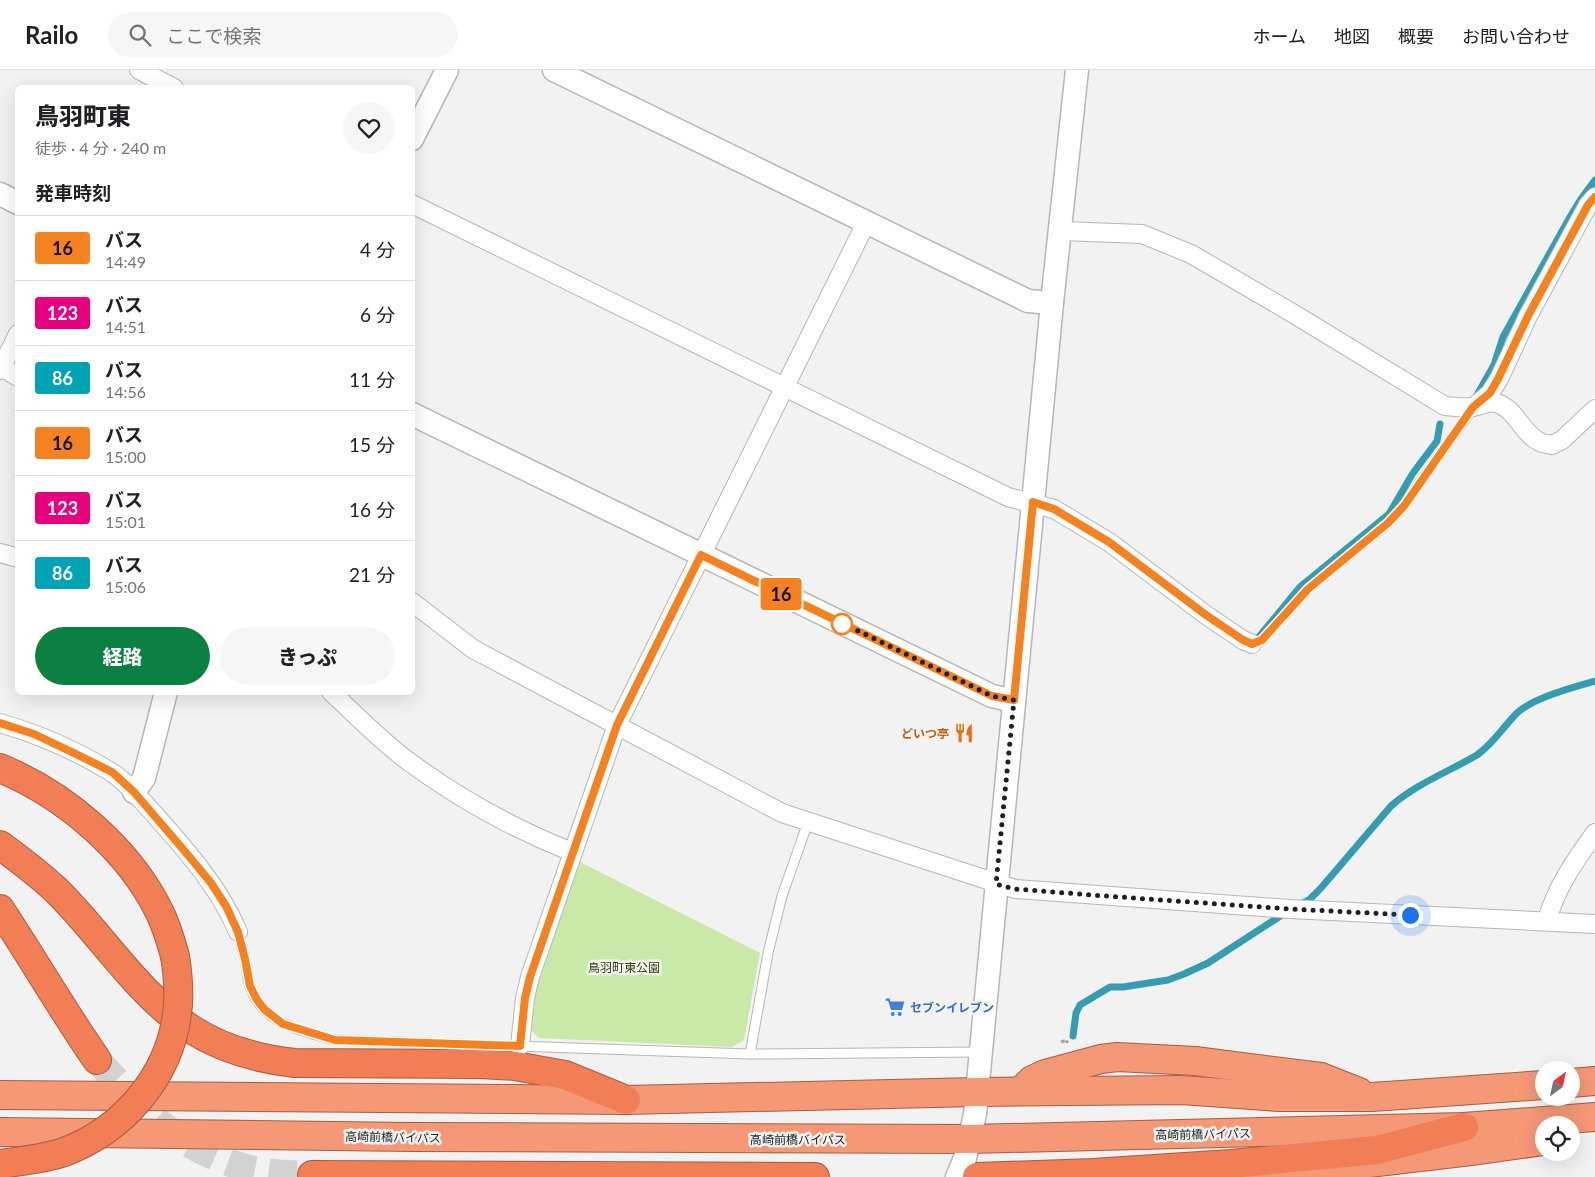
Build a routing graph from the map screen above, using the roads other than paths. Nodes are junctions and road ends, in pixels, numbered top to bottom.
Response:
1 (447, 70) edge
2 (554, 70) edge
3 (1077, 70) edge
4 (142, 75) edge
5 (167, 85) edge
6 (415, 133) edge
7 (0, 194) edge
8 (1595, 197) edge
9 (15, 202) edge
10 (415, 205) edge
11 (866, 223) junction
12 (1061, 231) junction
13 (1052, 303) junction
14 (15, 340) edge
15 (0, 368) edge
16 (15, 376) edge
17 (784, 387) junction
18 (1473, 407) junction
19 (1595, 409) edge
20 (415, 415) edge
21 (1033, 502) junction
22 (0, 553) edge
23 (701, 555) junction
24 (15, 557) edge
25 (415, 604) edge
26 (1252, 644) joint
27 (165, 695) edge
28 (334, 695) edge
29 (1014, 700) junction
30 (0, 723) edge
31 (617, 725) junction
32 (0, 768) edge
33 (134, 792) junction
34 (808, 822) junction
35 (1595, 833) edge
36 (0, 844) edge
37 (572, 852) junction
38 (996, 884) junction
39 (0, 909) edge
40 (1547, 921) junction
41 (1595, 924) edge
42 (238, 932) joint
43 (520, 1046) junction
44 (980, 1052) junction
45 (750, 1054) junction
46 (97, 1060) tunnel mouth
47 (1595, 1081) edge
48 (1580, 1082) edge
49 (1535, 1086) edge
50 (977, 1092) junction
51 (0, 1095) edge
52 (626, 1100) junction
53 (1595, 1117) edge
54 (1595, 1124) edge
55 (1464, 1127) junction
56 (1580, 1129) edge
57 (0, 1132) edge
58 (970, 1139) junction
59 (1535, 1142) edge
60 (0, 1164) edge
61 (312, 1175) dead end
62 (815, 1177) edge
63 (957, 1177) edge
64 (978, 1177) edge
65 (1251, 1177) edge

1 - 6 street
2 - 11 street
3 - 12 street
4 - 5 street
7 - 9 street
8 - 18 street
10 - 17 street
11 - 13 street
11 - 17 street
12 - 13 street
12 - 18 street
13 - 21 street
14 - 15 street
15 - 16 street
17 - 21 street
17 - 23 street
18 - 19 street
18 - 26 lane
20 - 23 street
21 - 26 street
21 - 29 street
22 - 24 street
23 - 29 street
23 - 31 street
25 - 31 street
27 - 33 street
28 - 37 street
29 - 38 street
30 - 33 street
31 - 34 street
31 - 37 street
32 - 60 highway, bridge
33 - 42 street
34 - 38 street
34 - 45 lane
35 - 40 street
36 - 52 highway
37 - 43 street
38 - 40 street
38 - 44 street
39 - 46 highway
40 - 41 street
42 - 43 lane
43 - 45 lane
44 - 45 lane
44 - 50 street
47 - 48 highway
49 - 50 highway
50 - 52 highway
50 - 58 street
51 - 52 highway
53 - 55 highway, 高崎前橋バイパス
54 - 56 highway
55 - 58 highway, 高崎前橋バイパス
55 - 64 highway
57 - 58 highway, 高崎前橋バイパス
58 - 63 street
59 - 65 highway
61 - 62 highway

